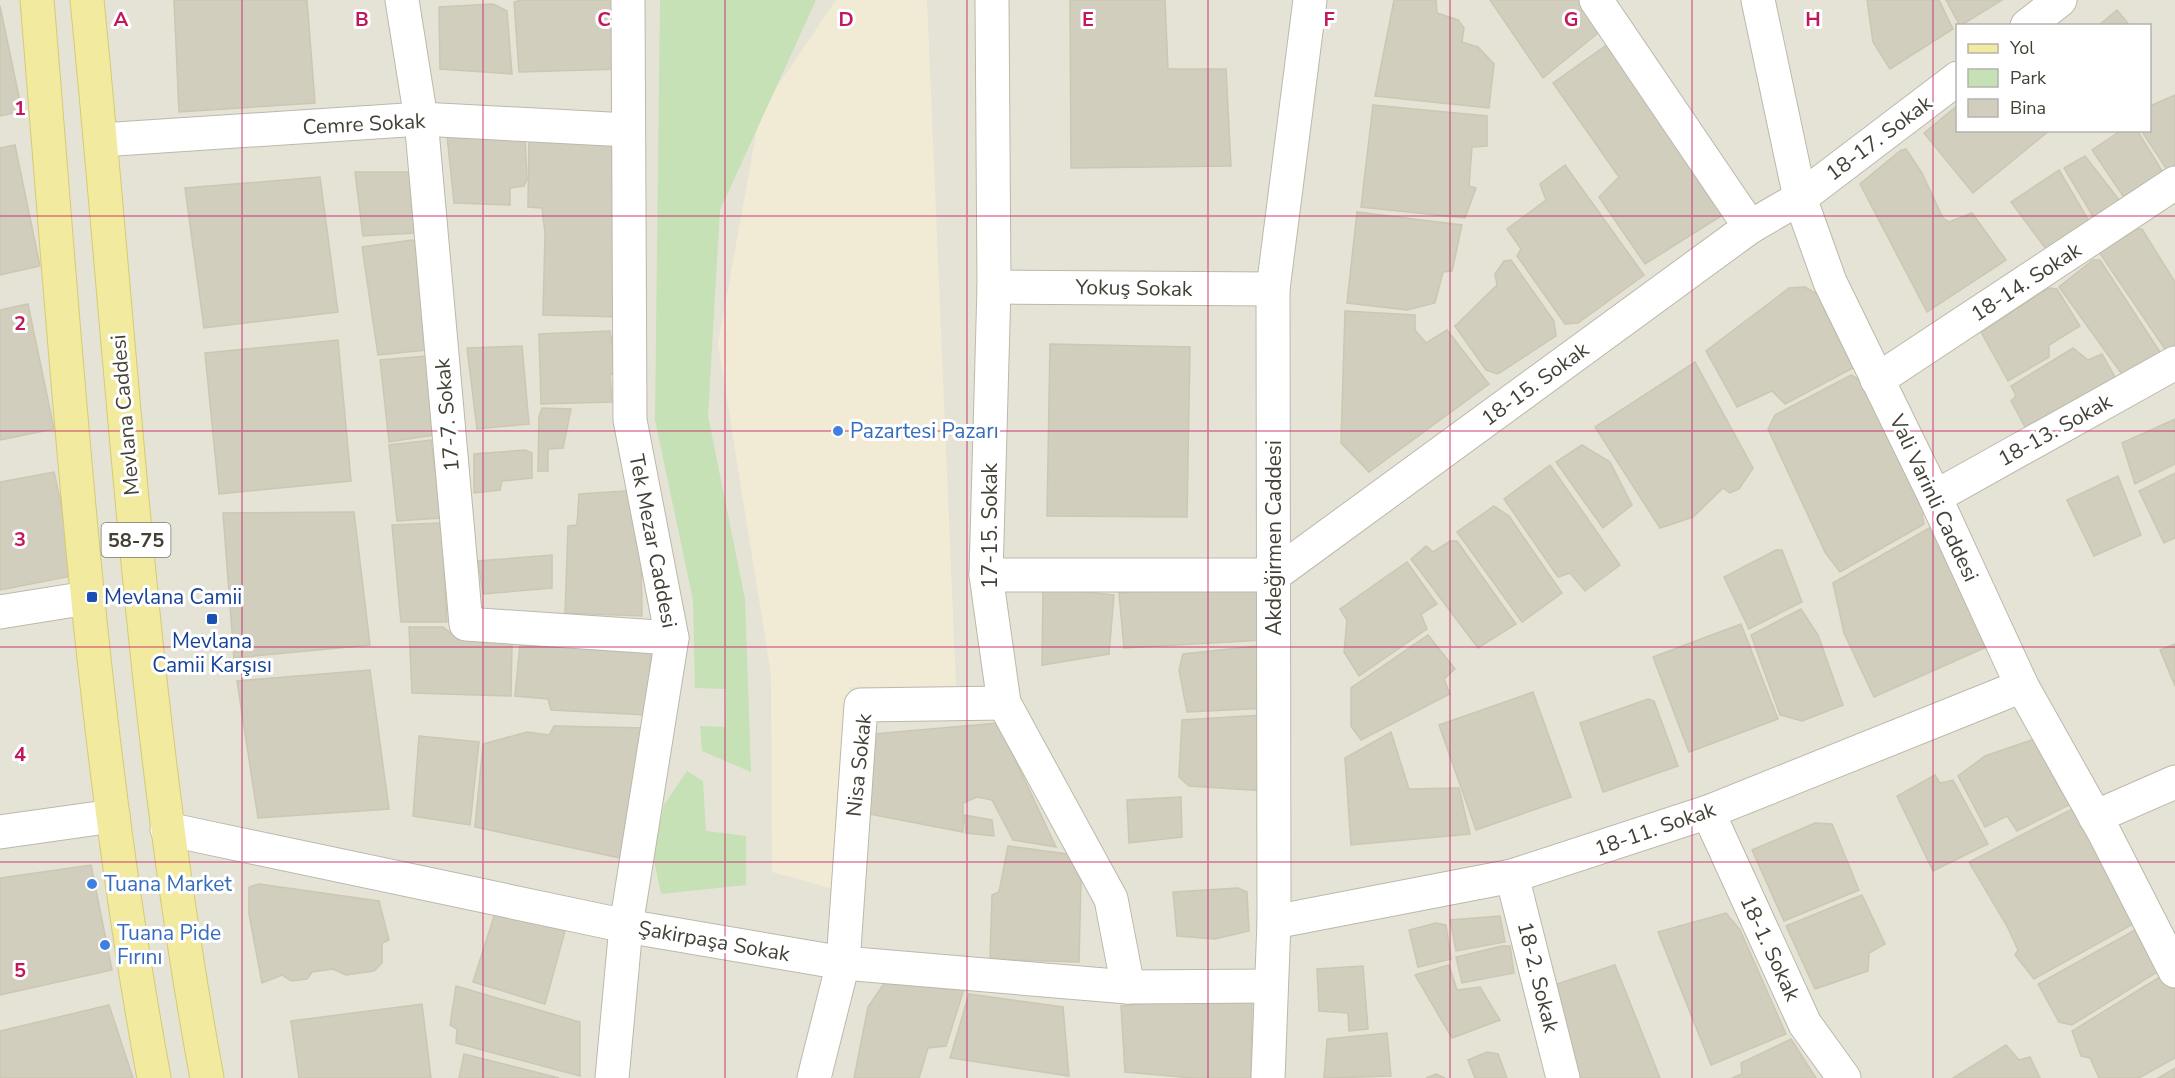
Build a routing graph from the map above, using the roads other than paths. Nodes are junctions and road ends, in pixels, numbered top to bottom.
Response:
1 (37, 0) edge
2 (87, 0) edge
3 (402, 0) edge
4 (628, 0) edge
5 (992, 0) edge
6 (1310, 0) edge
7 (1596, 0) edge
8 (1758, 0) edge
9 (2060, 0) edge
10 (2030, 24) edge
11 (1956, 80) edge
12 (421, 119) junction
13 (628, 130) junction
14 (101, 140) junction
15 (2175, 183) edge
16 (1800, 198) junction
17 (1750, 227) junction
18 (994, 287) junction
19 (1273, 289) junction
20 (2175, 363) edge
21 (1877, 380) junction
22 (1935, 497) junction
23 (986, 575) junction
24 (1274, 575) junction
25 (87, 598) junction
26 (0, 612) edge
27 (672, 638) junction
28 (2022, 686) junction
29 (1004, 703) junction
30 (2175, 782) edge
31 (1708, 812) junction
32 (113, 816) junction
33 (2095, 817) junction
34 (166, 829) junction
35 (0, 832) edge
36 (1512, 876) junction
37 (1274, 922) junction
38 (626, 926) junction
39 (843, 963) junction
40 (2175, 970) edge
41 (1270, 986) junction
42 (1128, 987) junction
43 (154, 1078) edge
44 (207, 1078) edge
45 (612, 1078) edge
46 (814, 1078) edge
47 (1268, 1078) edge
48 (1563, 1078) edge
49 (1844, 1078) edge

1 - 25 main road, 58-75
2 - 14 main road, Mevlana Caddesi / 58-75
3 - 12 street, 17-7. Sokak
4 - 13 street, Tek Mezar Caddesi
5 - 18 street, 17-15. Sokak
6 - 19 street, Akdeğirmen Caddesi
7 - 17 street
8 - 16 street, Vali Varinli Caddesi
9 - 10 street
11 - 16 street, 18-17. Sokak
12 - 13 street, Cemre Sokak
12 - 14 street, Cemre Sokak
12 - 27 street, 17-7. Sokak
13 - 27 street, Tek Mezar Caddesi
14 - 34 main road, Mevlana Caddesi / 58-75
15 - 21 street, 18-14. Sokak
16 - 17 street, 18-15. Sokak
16 - 21 street, Vali Varinli Caddesi
17 - 24 street, 18-15. Sokak
18 - 19 street, Yokuş Sokak
18 - 23 street, 17-15. Sokak
19 - 24 street, Akdeğirmen Caddesi
20 - 22 street, 18-13. Sokak
21 - 22 street, Vali Varinli Caddesi
22 - 28 street, Vali Varinli Caddesi
23 - 24 street
23 - 29 street, 17-15. Sokak
24 - 37 street, Akdeğirmen Caddesi
25 - 26 street
25 - 32 main road, 58-75
27 - 38 street, Tek Mezar Caddesi
28 - 31 street, 18-11. Sokak
28 - 33 street, Vali Varinli Caddesi
29 - 39 street, Nisa Sokak
29 - 42 street, 17-15. Sokak
30 - 33 street
31 - 36 street, 18-11. Sokak
31 - 49 street, 18-1. Sokak
32 - 35 street
32 - 43 main road, 58-75
33 - 40 street, Vali Varinli Caddesi
34 - 38 street, Şakirpaşa Sokak
34 - 44 main road, Mevlana Caddesi / 58-75
36 - 37 street, 18-11. Sokak
36 - 48 street, 18-2. Sokak
37 - 41 street, Akdeğirmen Caddesi
38 - 39 street, Şakirpaşa Sokak
38 - 45 street, Tek Mezar Caddesi
39 - 42 street, Şakirpaşa Sokak
39 - 46 street
41 - 42 street, Şakirpaşa Sokak
41 - 47 street, Akdeğirmen Caddesi

